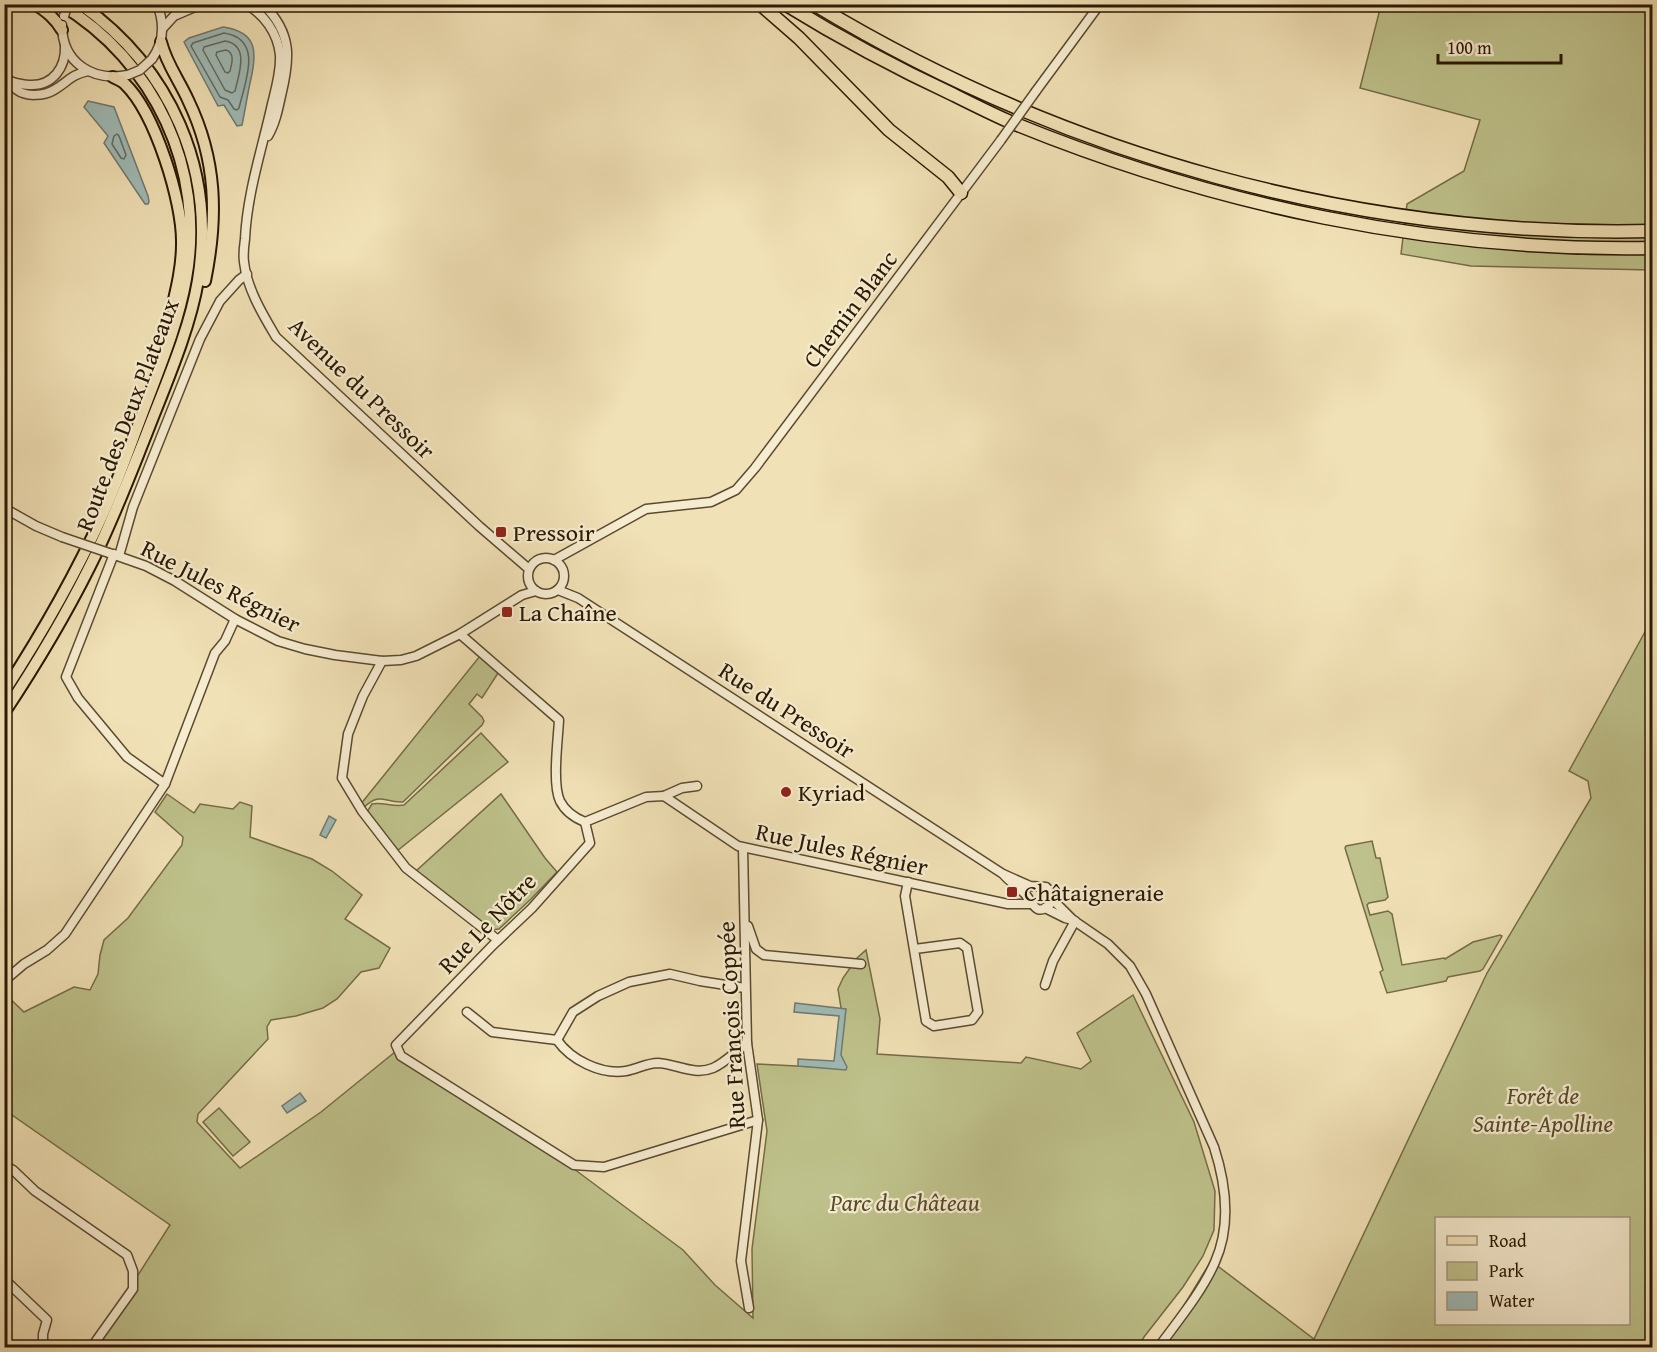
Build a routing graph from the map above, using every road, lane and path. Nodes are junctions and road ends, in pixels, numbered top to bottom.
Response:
1 (35, 4) edge
2 (60, 4) edge
3 (68, 4) edge
4 (80, 4) edge
5 (157, 4) edge
6 (202, 4) edge
7 (245, 4) edge
8 (263, 4) edge
9 (760, 4) edge
10 (785, 4) edge
11 (814, 4) edge
12 (1100, 4) edge
13 (163, 28) junction
14 (62, 30) junction
15 (161, 42) junction
16 (65, 45) junction
17 (88, 71) junction
18 (113, 77) junction
19 (7, 78) edge
20 (263, 144) junction
21 (961, 193) junction
22 (1653, 231) edge
23 (1653, 248) edge
24 (247, 274) junction
25 (251, 287) junction
26 (228, 292) junction
27 (180, 345) junction
28 (138, 425) junction
29 (4, 508) edge
30 (570, 551) junction
31 (114, 554) junction
32 (514, 556) junction
33 (554, 560) junction
34 (536, 561) junction
35 (562, 567) junction
36 (529, 569) junction
37 (564, 578) junction
38 (533, 587) junction
39 (558, 590) junction
40 (578, 598) junction
41 (235, 619) junction
42 (460, 634) junction
43 (382, 661) junction
44 (4, 692) edge
45 (4, 713) edge
46 (165, 784) junction
47 (697, 786) dead end
48 (664, 796) junction
49 (585, 822) junction
50 (743, 848) junction
51 (1003, 874) junction
52 (908, 882) junction
53 (1036, 886) junction
54 (1052, 899) junction
55 (1030, 901) junction
56 (1045, 908) junction
57 (745, 918) junction
58 (1074, 921) junction
59 (498, 940) junction
60 (915, 949) junction
61 (861, 964) dead end
62 (4, 981) edge
63 (1045, 985) dead end
64 (745, 988) junction
65 (467, 1012) dead end
66 (557, 1040) junction
67 (747, 1043) junction
68 (758, 1120) junction
69 (4, 1165) edge
70 (4, 1279) edge
71 (749, 1308) dead end
72 (43, 1347) edge
73 (91, 1347) edge
74 (1158, 1347) edge

1 - 14 main road
2 - 28 main road, Route des Deux Plateaux
3 - 14 street, bridge
4 - 27 main road, Route des Deux Plateaux
5 - 13 street
6 - 13 street
7 - 20 street, Avenue du Pressoir
8 - 20 street, Avenue du Pressoir
9 - 21 highway
10 - 23 highway
11 - 22 highway
12 - 21 street, Chemin Blanc, bridge
13 - 15 street
14 - 16 street
15 - 18 street, bridge
15 - 27 main road
16 - 17 street
16 - 19 street
17 - 18 street
17 - 19 street
18 - 28 main road
20 - 24 street, Avenue du Pressoir
21 - 30 street, Chemin Blanc
24 - 25 street, Avenue du Pressoir
24 - 26 street
25 - 26 street
25 - 32 street, Avenue du Pressoir
26 - 31 street
27 - 45 main road, Route des Deux Plateaux
28 - 44 main road, Route des Deux Plateaux
29 - 31 street, Rue Jules Régnier, bridge
30 - 33 street, Chemin Blanc
30 - 35 street
31 - 41 street, Rue Jules Régnier
31 - 46 street
32 - 34 street, Avenue du Pressoir
32 - 36 street, Avenue du Pressoir
33 - 34 street
33 - 35 street
34 - 36 street
35 - 37 street
36 - 38 street
37 - 39 street
37 - 40 street, Rue du Pressoir
38 - 39 street
38 - 42 street, Rue Jules Régnier
39 - 40 street, Rue du Pressoir
40 - 51 street, Rue du Pressoir
41 - 43 street, Rue Jules Régnier
41 - 46 street
42 - 43 street, Rue Jules Régnier
42 - 49 street
43 - 59 street
46 - 62 street
47 - 48 street
48 - 49 street
48 - 50 street, Rue Jules Régnier
49 - 59 street, Rue Le Nôtre
50 - 52 street, Rue Jules Régnier
50 - 57 street, Rue François Coppée
51 - 53 street, Rue du Pressoir
51 - 55 street, Rue du Pressoir
52 - 55 street, Rue Jules Régnier
52 - 60 street
53 - 54 street
53 - 55 street
54 - 56 street
54 - 58 street
55 - 56 street
56 - 58 street
57 - 61 street
57 - 64 street, Rue François Coppée
58 - 63 street
58 - 74 street
59 - 68 street, Rue Le Nôtre
60 - 60 street
64 - 66 street
64 - 67 street, Rue François Coppée
65 - 66 street
66 - 67 street
67 - 68 street, Rue François Coppée
68 - 71 street, Rue François Coppée
69 - 73 street
70 - 72 street

